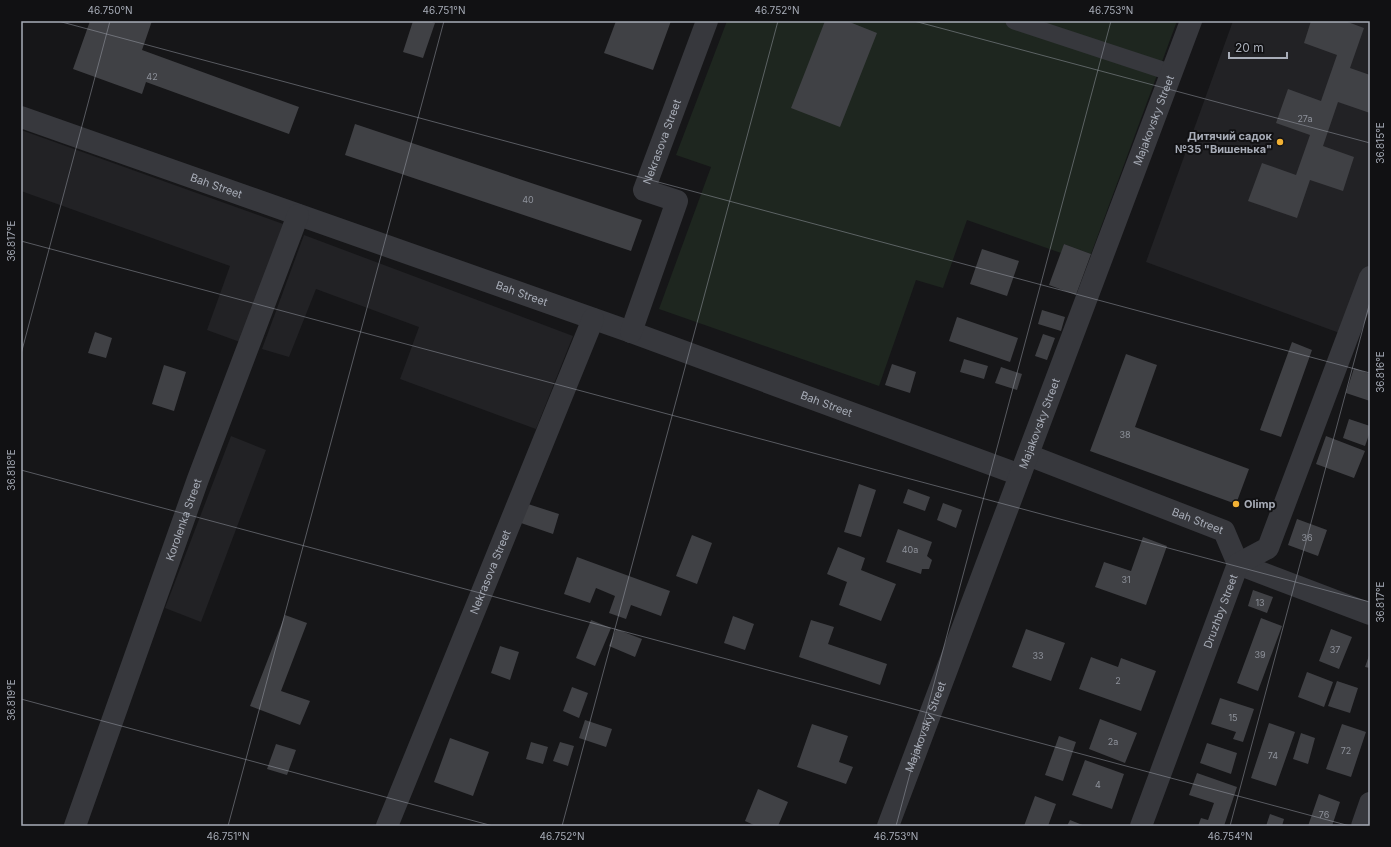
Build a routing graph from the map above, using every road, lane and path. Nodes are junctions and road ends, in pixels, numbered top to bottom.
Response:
1 (707, 21) edge
2 (1014, 21) edge
3 (1191, 21) edge
4 (1172, 73) junction
5 (21, 117) edge
6 (298, 215) junction
7 (1370, 277) edge
8 (593, 319) junction
9 (631, 332) junction
10 (1028, 455) junction
11 (1020, 475) junction
12 (1238, 564) junction
13 (1370, 614) edge
14 (1370, 803) edge
15 (75, 826) edge
16 (387, 826) edge
17 (888, 826) edge
18 (1141, 826) edge
19 (1362, 826) edge

1 - 9 street, Nekrasova Street
2 - 4 street
3 - 4 street, Majakovsky Street
4 - 10 street, Majakovsky Street
5 - 6 street, Bah Street
6 - 8 street, Bah Street
6 - 15 street, Korolenka Street
7 - 12 street, Druzhby Street
8 - 9 street, Bah Street
8 - 16 street, Nekrasova Street
9 - 11 street, Bah Street
10 - 11 street, Majakovsky Street
10 - 12 street, Bah Street
11 - 17 street, Majakovsky Street
12 - 13 street
12 - 18 street, Druzhby Street
14 - 19 street

